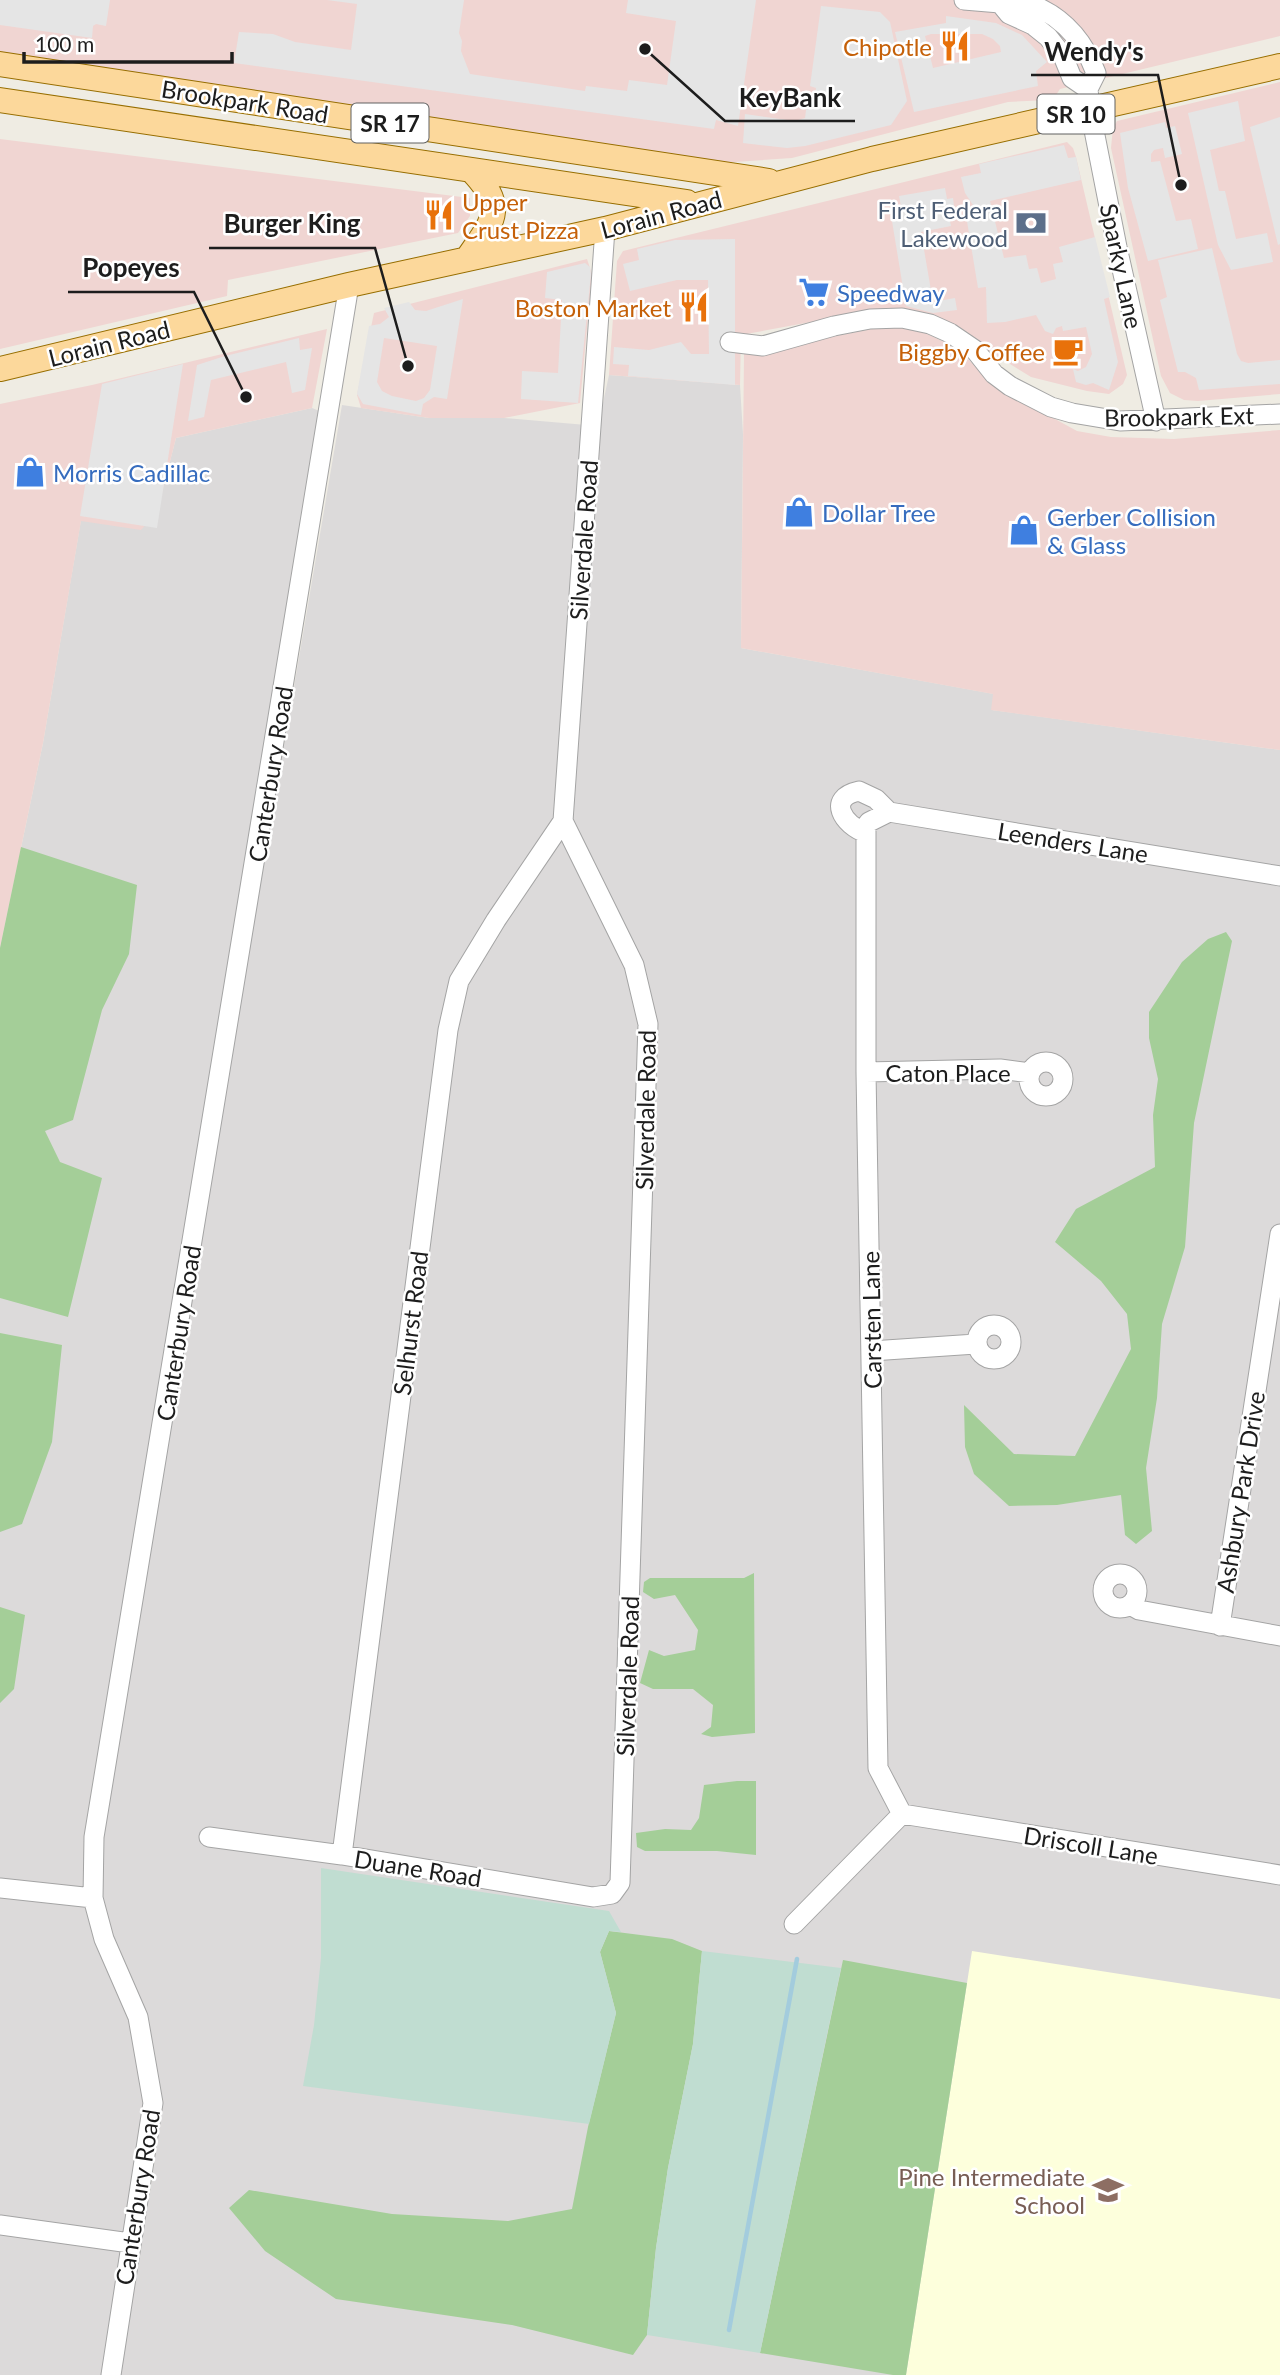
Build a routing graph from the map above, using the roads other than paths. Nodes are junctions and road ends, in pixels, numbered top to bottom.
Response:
1 (964, 0) edge
2 (1009, 1) edge
3 (0, 64) edge
4 (1280, 66) edge
5 (0, 100) edge
6 (1089, 100) junction
7 (471, 170) junction
8 (780, 183) junction
9 (698, 204) junction
10 (606, 229) junction
11 (467, 259) junction
12 (349, 285) junction
13 (730, 342) dead end
14 (0, 369) edge
15 (1280, 414) edge
16 (1156, 421) junction
17 (889, 813) junction
18 (563, 821) junction
19 (867, 827) junction
20 (1280, 876) edge
21 (866, 1072) junction
22 (1030, 1073) dead end
23 (1280, 1234) edge
24 (976, 1344) dead end
25 (872, 1351) junction
26 (1130, 1605) dead end
27 (1220, 1626) junction
28 (1280, 1636) edge
29 (902, 1814) junction
30 (209, 1837) dead end
31 (342, 1855) junction
32 (1280, 1875) edge
33 (621, 1883) joint
34 (0, 1888) edge
35 (93, 1898) junction
36 (794, 1924) dead end
37 (0, 2225) edge
38 (130, 2243) junction
39 (111, 2375) edge

1 - 2 street
2 - 6 street
3 - 8 main road, Brookpark Road / SR 17
4 - 6 main road, Lorain Road / SR 10
5 - 7 main road, Brookpark Road / SR 17
6 - 8 main road, Lorain Road / SR 10
6 - 16 street, Sparky Lane
7 - 9 main road, Brookpark Road / SR 17
7 - 11 main road
8 - 9 main road, Lorain Road / SR 10
9 - 10 main road, Lorain Road / SR 10
10 - 11 main road, Lorain Road / SR 10
10 - 18 street, Silverdale Road
11 - 12 main road, Lorain Road / SR 10
12 - 14 main road, Lorain Road / SR 10
12 - 35 street, Canterbury Road
13 - 16 street, Brookpark Ext
15 - 16 street, Brookpark Ext
17 - 19 street
17 - 19 street
17 - 20 street, Leenders Lane
18 - 31 street, Selhurst Road
18 - 33 street, Silverdale Road
19 - 21 street, Carsten Lane
21 - 22 street, Caton Place
21 - 25 street, Carsten Lane
23 - 27 street, Ashbury Park Drive
24 - 25 street
25 - 29 street, Carsten Lane
26 - 27 street
27 - 28 street
29 - 32 street, Driscoll Lane
29 - 36 street
30 - 31 street, Duane Road
31 - 33 street, Duane Road
34 - 35 street
35 - 38 street, Canterbury Road
37 - 38 street
38 - 39 street, Canterbury Road

